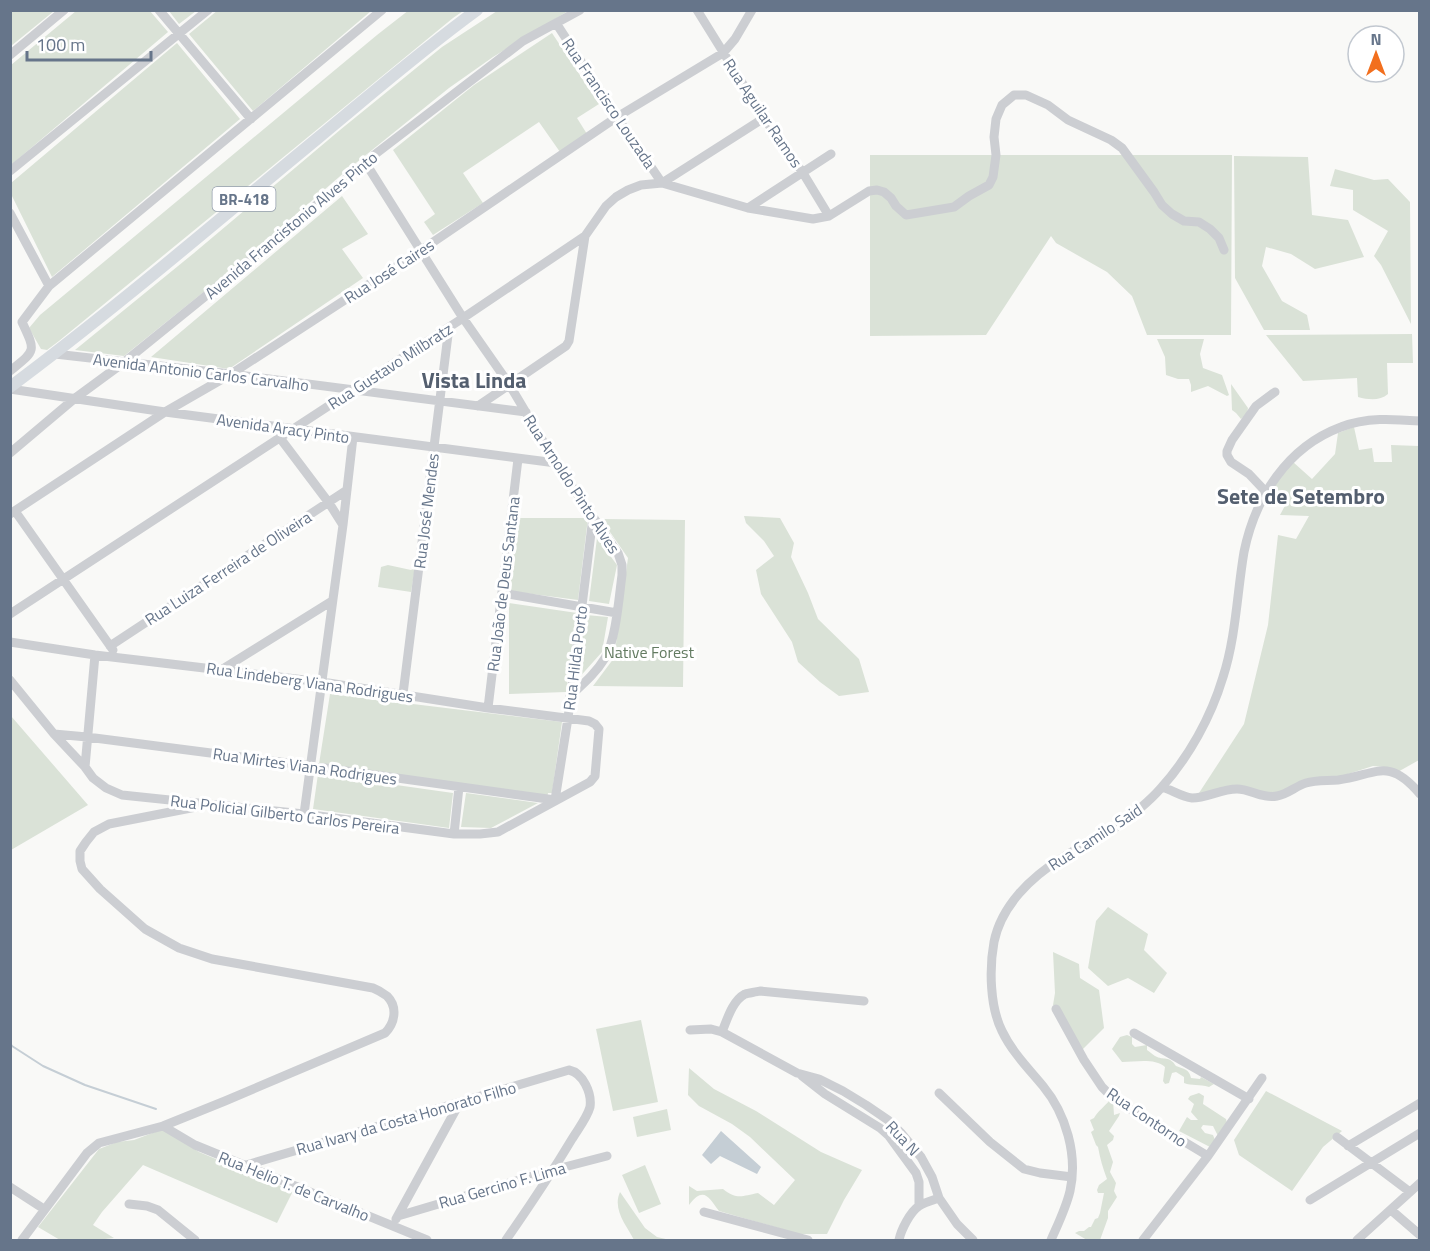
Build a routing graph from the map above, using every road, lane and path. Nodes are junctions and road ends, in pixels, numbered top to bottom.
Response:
1 (64, 10) edge
2 (159, 10) edge
3 (207, 10) edge
4 (382, 10) edge
5 (477, 10) edge
6 (580, 10) edge
7 (697, 10) edge
8 (752, 10) edge
9 (556, 23) junction
10 (179, 34) junction
11 (723, 53) junction
12 (10, 55) edge
13 (617, 117) junction
14 (764, 117) junction
15 (251, 119) junction
16 (831, 154) dead end
17 (365, 162) junction
18 (10, 171) edge
19 (803, 173) junction
20 (662, 183) junction
21 (748, 208) junction
22 (10, 213) edge
23 (829, 216) junction
24 (585, 236) junction
25 (1224, 250) dead end
26 (420, 251) junction
27 (49, 286) junction
28 (463, 318) junction
29 (449, 327) junction
30 (55, 354) junction
31 (123, 363) junction
32 (10, 371) edge
33 (231, 374) junction
34 (509, 384) junction
35 (10, 388) edge
36 (353, 391) junction
37 (1275, 392) dead end
38 (74, 399) junction
39 (440, 402) junction
40 (478, 406) junction
41 (165, 412) junction
42 (526, 412) junction
43 (1419, 420) edge
44 (293, 429) junction
45 (353, 437) junction
46 (280, 438) junction
47 (435, 448) junction
48 (10, 453) edge
49 (518, 459) junction
50 (556, 463) junction
51 (346, 490) junction
52 (1266, 492) junction
53 (328, 503) junction
54 (13, 512) edge
55 (593, 517) junction
56 (343, 525) junction
57 (63, 579) junction
58 (502, 593) junction
59 (332, 601) junction
60 (581, 606) junction
61 (617, 613) junction
62 (10, 614) edge
63 (10, 642) edge
64 (110, 646) junction
65 (95, 655) junction
66 (117, 657) junction
67 (221, 670) junction
68 (10, 680) edge
69 (321, 682) junction
70 (403, 694) junction
71 (570, 696) junction
72 (488, 708) junction
73 (568, 718) junction
74 (54, 734) junction
75 (87, 736) junction
76 (311, 766) junction
77 (85, 767) junction
78 (595, 776) joint
79 (459, 787) junction
80 (1162, 787) junction
81 (1419, 794) edge
82 (555, 800) junction
83 (209, 804) junction
84 (304, 814) junction
85 (454, 834) junction
86 (864, 1001) dead end
87 (1056, 1009) dead end
88 (690, 1030) dead end
89 (722, 1032) junction
90 (1134, 1033) dead end
91 (798, 1073) junction
92 (1262, 1078) dead end
93 (939, 1093) dead end
94 (1249, 1099) junction
95 (460, 1102) junction
96 (1419, 1103) edge
97 (877, 1113) junction
98 (871, 1122) junction
99 (163, 1126) junction
100 (1419, 1132) edge
101 (1337, 1137) dead end
102 (1348, 1146) junction
103 (607, 1156) dead end
104 (1208, 1156) junction
105 (1371, 1162) junction
106 (243, 1166) junction
107 (553, 1170) junction
108 (932, 1177) junction
109 (1072, 1177) junction
110 (918, 1182) junction
111 (10, 1187) edge
112 (1416, 1188) edge
113 (939, 1198) junction
114 (1310, 1200) dead end
115 (129, 1204) dead end
116 (919, 1206) junction
117 (44, 1209) junction
118 (1391, 1210) junction
119 (704, 1212) dead end
120 (398, 1216) junction
121 (392, 1226) junction
122 (1419, 1235) edge
123 (22, 1240) edge
124 (195, 1240) edge
125 (427, 1240) edge
126 (506, 1240) edge
127 (808, 1240) edge
128 (899, 1240) edge
129 (973, 1240) edge
130 (1051, 1240) edge
131 (1143, 1240) edge
132 (1356, 1240) edge

1 - 12 street
2 - 10 street
3 - 10 street
4 - 15 street
5 - 30 main road, BR-418
6 - 9 street, Avenida Francistonio Alves Pinto
7 - 11 street, Rua Aguilar Ramos
8 - 11 street, Rua José Caires
9 - 13 street, Rua Francisco Louzada
9 - 17 street, Avenida Francistonio Alves Pinto
10 - 15 street
10 - 18 street
11 - 13 street, Rua José Caires
11 - 14 street, Rua Aguilar Ramos
13 - 20 street, Rua Francisco Louzada
13 - 26 street, Rua José Caires
14 - 19 street, Rua Aguilar Ramos
14 - 20 street, Rua Gustavo Milbratz
15 - 27 street
16 - 19 street
17 - 26 street, Rua Arnoldo Pinto Alves
17 - 31 street, Avenida Francistonio Alves Pinto
19 - 21 street
19 - 23 street, Rua Aguilar Ramos
20 - 21 street
20 - 24 street, Rua Gustavo Milbratz
21 - 23 street
22 - 27 street
23 - 25 street
24 - 28 street, Rua Gustavo Milbratz
24 - 34 street
26 - 28 street, Rua Arnoldo Pinto Alves
26 - 33 street, Rua José Caires
27 - 32 street
28 - 29 street, Rua Gustavo Milbratz
28 - 34 street, Rua Arnoldo Pinto Alves
29 - 36 street, Rua Gustavo Milbratz
29 - 39 street, Rua José Mendes
30 - 31 street, Avenida Antonio Carlos Carvalho
30 - 35 main road, BR-418
31 - 33 street, Avenida Antonio Carlos Carvalho
31 - 38 street, Avenida Francistonio Alves Pinto
33 - 36 street, Avenida Antonio Carlos Carvalho
33 - 41 street, Rua José Caires
34 - 40 street
34 - 42 street, Rua Arnoldo Pinto Alves
35 - 38 street, Avenida Aracy Pinto
36 - 39 street, Avenida Antonio Carlos Carvalho
36 - 44 street, Rua Gustavo Milbratz
37 - 52 street
38 - 41 street, Avenida Aracy Pinto
38 - 48 street, Avenida Francistonio Alves Pinto
39 - 40 street, Avenida Antonio Carlos Carvalho
39 - 47 street, Rua José Mendes
40 - 42 street, Avenida Antonio Carlos Carvalho
41 - 44 street, Avenida Aracy Pinto
41 - 54 street, Rua José Caires
42 - 50 street, Rua Arnoldo Pinto Alves
43 - 52 street, Rua Camilo Said
44 - 45 street, Avenida Aracy Pinto
44 - 46 street, Rua Gustavo Milbratz
45 - 47 street, Avenida Aracy Pinto
45 - 51 street
46 - 53 street
46 - 57 street, Rua Gustavo Milbratz
47 - 49 street, Avenida Aracy Pinto
47 - 70 street, Rua José Mendes
49 - 50 street, Avenida Aracy Pinto
49 - 58 street, Rua João de Deus Santana
50 - 55 street, Rua Arnoldo Pinto Alves
51 - 53 street, Rua Luiza Ferreira de Oliveira
51 - 56 street
52 - 80 street, Rua Camilo Said
53 - 56 street
53 - 64 street, Rua Luiza Ferreira de Oliveira
54 - 57 street
55 - 60 street, Rua Hilda Porto
55 - 61 street, Rua Arnoldo Pinto Alves
56 - 59 street
57 - 62 street, Rua Gustavo Milbratz
57 - 64 street
58 - 60 street
58 - 72 street, Rua João de Deus Santana
59 - 67 street
59 - 69 street
60 - 61 street
60 - 71 street, Rua Hilda Porto
61 - 71 street
63 - 65 street, Rua Lindeberg Viana Rodrigues
64 - 66 street
65 - 66 street, Rua Lindeberg Viana Rodrigues
65 - 75 street
66 - 67 street, Rua Lindeberg Viana Rodrigues
67 - 69 street, Rua Lindeberg Viana Rodrigues
68 - 74 street, Rua Policial Gilberto Carlos Pereira
69 - 70 street, Rua Lindeberg Viana Rodrigues
69 - 76 street
70 - 72 street, Rua Lindeberg Viana Rodrigues
71 - 73 street, Rua Hilda Porto
72 - 73 street, Rua Lindeberg Viana Rodrigues
73 - 78 street, Rua Lindeberg Viana Rodrigues
73 - 82 street, Rua Hilda Porto
74 - 75 street, Rua Mirtes Viana Rodrigues
74 - 77 street, Rua Policial Gilberto Carlos Pereira
75 - 76 street, Rua Mirtes Viana Rodrigues
75 - 77 street
76 - 79 street, Rua Mirtes Viana Rodrigues
76 - 84 street
77 - 83 street, Rua Policial Gilberto Carlos Pereira
78 - 82 street, Rua Policial Gilberto Carlos Pereira
79 - 82 street, Rua Mirtes Viana Rodrigues
79 - 85 street
80 - 81 street
80 - 109 street, Rua Camilo Said
82 - 85 street, Rua Policial Gilberto Carlos Pereira
83 - 84 street, Rua Policial Gilberto Carlos Pereira
83 - 99 street
84 - 85 street, Rua Policial Gilberto Carlos Pereira
86 - 89 street
87 - 104 street, Rua Contorno
88 - 89 street, Rua N
89 - 91 street, Rua N
90 - 94 street
91 - 97 street, Rua N
91 - 98 street, Rua N
92 - 94 street
93 - 109 street
94 - 104 street
95 - 106 street, Rua Ivary da Costa Honorato Filho
95 - 107 street, Rua Ivary da Costa Honorato Filho
95 - 120 street
96 - 102 street
97 - 98 street
97 - 108 street, Rua N
98 - 110 street, Rua N
99 - 106 street, Rua Helio T. de Carvalho
99 - 117 street
100 - 105 street
101 - 102 street
102 - 105 street
103 - 107 street, Rua Gercino F. Lima
104 - 131 street
105 - 112 street
105 - 114 street
106 - 121 street, Rua Helio T. de Carvalho
107 - 120 street, Rua Gercino F. Lima
107 - 126 street
108 - 110 street
108 - 113 street, Rua N
109 - 130 street, Rua Camilo Said
110 - 116 street, Rua N
111 - 117 street
112 - 118 street
113 - 116 street
113 - 129 street, Rua N
115 - 124 street
116 - 128 street
117 - 123 street
118 - 122 street
118 - 132 street
119 - 127 street
120 - 121 street
121 - 125 street, Rua Helio T. de Carvalho

